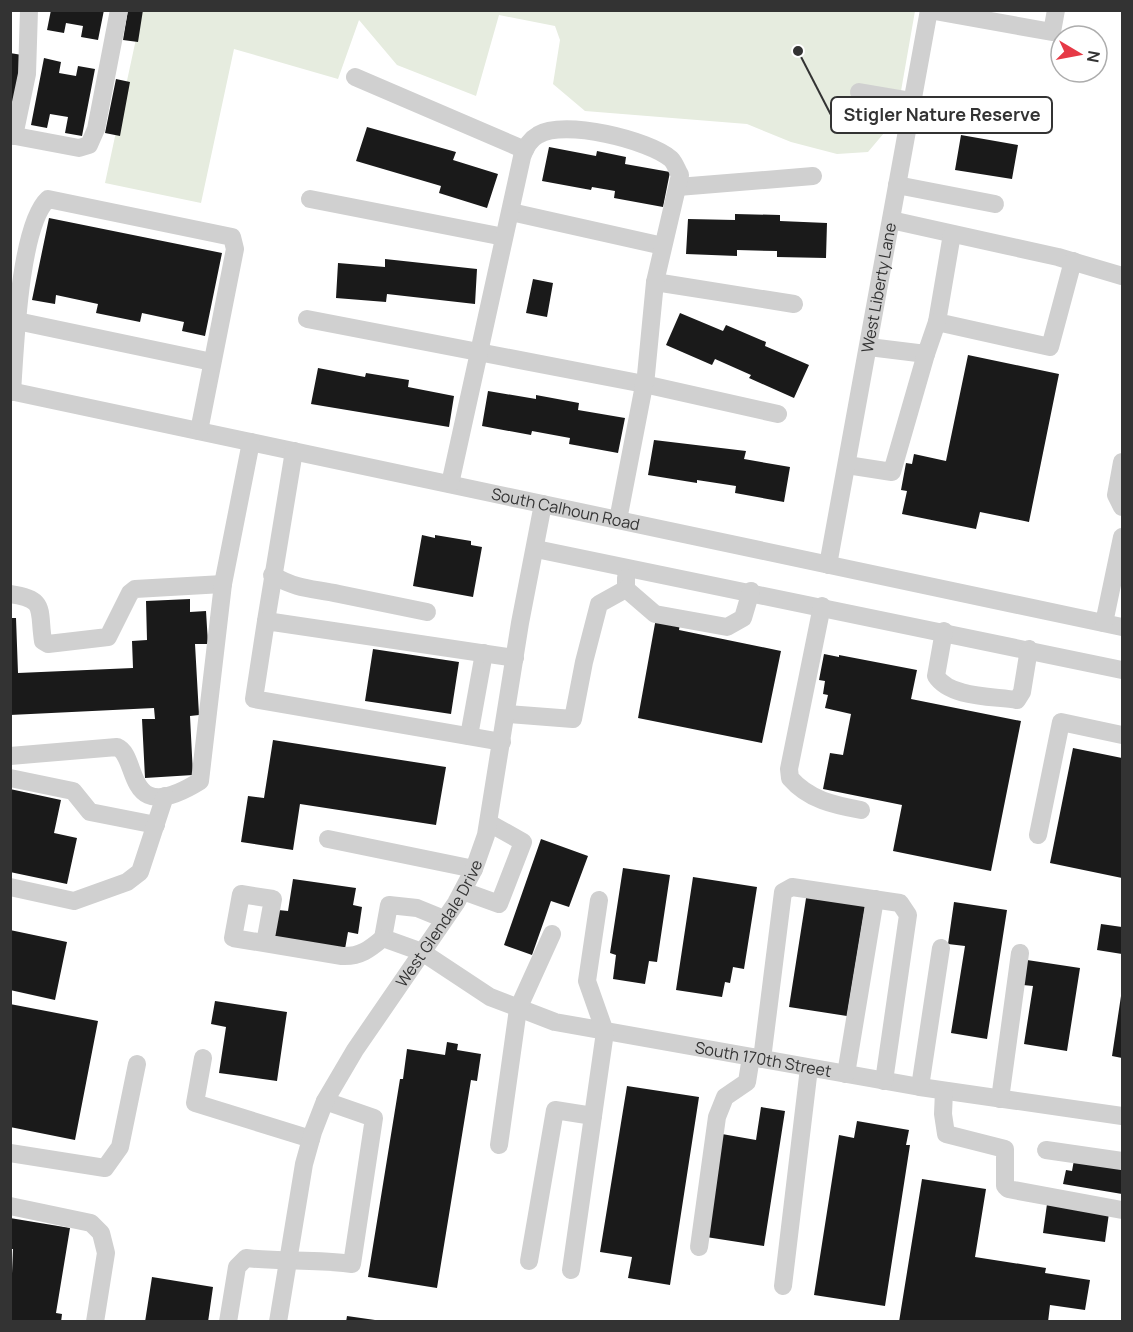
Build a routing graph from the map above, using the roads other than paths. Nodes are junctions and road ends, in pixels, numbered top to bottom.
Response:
1 (29, 10) edge
2 (119, 10) edge
3 (929, 10) edge
4 (1056, 10) edge
5 (355, 77) dead end
6 (859, 92) dead end
7 (912, 101) junction
8 (12, 135) edge
9 (525, 150) junction
10 (813, 176) dead end
11 (897, 185) junction
12 (678, 187) junction
13 (310, 200) dead end
14 (995, 204) dead end
15 (511, 212) junction
16 (891, 220) junction
17 (952, 234) junction
18 (504, 237) junction
19 (663, 246) junction
20 (1073, 261) junction
21 (1122, 276) edge
22 (655, 282) junction
23 (794, 304) dead end
24 (307, 319) dead end
25 (17, 321) junction
26 (937, 322) junction
27 (869, 347) junction
28 (477, 354) junction
29 (926, 354) junction
30 (212, 362) junction
31 (644, 384) junction
32 (11, 392) edge
33 (778, 414) dead end
34 (199, 431) junction
35 (251, 442) junction
36 (294, 451) junction
37 (1122, 462) edge
38 (847, 465) junction
39 (450, 484) junction
40 (543, 504) junction
41 (1122, 507) edge
42 (618, 520) junction
43 (1122, 537) edge
44 (536, 549) junction
45 (828, 565) junction
46 (627, 566) junction
47 (272, 575) junction
48 (223, 584) junction
49 (626, 589) junction
50 (751, 591) junction
51 (10, 594) edge
52 (822, 606) junction
53 (427, 612) dead end
54 (266, 621) junction
55 (1104, 624) junction
56 (1122, 627) edge
57 (944, 631) junction
58 (1029, 649) junction
59 (484, 653) junction
60 (515, 658) junction
61 (1122, 670) edge
62 (507, 714) junction
63 (1122, 735) edge
64 (470, 736) junction
65 (502, 742) junction
66 (10, 756) edge
67 (10, 778) edge
68 (165, 796) junction
69 (861, 810) dead end
70 (489, 823) junction
71 (156, 825) junction
72 (1038, 835) dead end
73 (328, 839) dead end
74 (474, 869) junction
75 (10, 887) edge
76 (462, 891) junction
77 (875, 899) junction
78 (599, 900) dead end
79 (444, 920) junction
80 (552, 934) dead end
81 (383, 938) junction
82 (266, 943) dead end
83 (941, 948) dead end
84 (422, 952) junction
85 (1020, 953) dead end
86 (518, 1009) junction
87 (605, 1032) junction
88 (203, 1058) dead end
89 (756, 1058) junction
90 (137, 1064) dead end
91 (810, 1068) junction
92 (846, 1074) junction
93 (884, 1081) junction
94 (920, 1087) junction
95 (945, 1091) junction
96 (1000, 1099) junction
97 (326, 1101) junction
98 (593, 1116) junction
99 (1122, 1116) edge
100 (311, 1139) junction
101 (498, 1145) dead end
102 (1046, 1150) dead end
103 (10, 1153) edge
104 (1122, 1161) edge
105 (10, 1206) edge
106 (1122, 1210) edge
107 (699, 1247) dead end
108 (530, 1261) dead end
109 (287, 1262) junction
110 (571, 1270) dead end
111 (783, 1286) dead end
112 (95, 1322) edge
113 (228, 1322) edge
114 (278, 1322) edge

1 - 8 street
2 - 8 street
3 - 4 street
3 - 7 street, West Liberty Lane
5 - 9 street
6 - 7 street
7 - 11 street, West Liberty Lane
9 - 12 street
9 - 15 street
10 - 12 street
11 - 14 street
11 - 16 street, West Liberty Lane
12 - 19 street
13 - 18 street
15 - 18 street
15 - 19 street
16 - 17 street
16 - 27 street, West Liberty Lane
17 - 20 street
17 - 26 street
18 - 28 street
19 - 22 street
20 - 21 street
20 - 26 street
22 - 23 street
22 - 31 street
24 - 28 street
25 - 30 street
25 - 30 street
25 - 32 street
26 - 29 street
27 - 29 street
27 - 38 street, West Liberty Lane
28 - 31 street
28 - 39 street
29 - 38 street
30 - 34 street
31 - 33 street
31 - 42 street
32 - 34 street, South Calhoun Road
34 - 35 street, South Calhoun Road
35 - 36 street, South Calhoun Road
35 - 48 street
36 - 39 street, South Calhoun Road
36 - 47 street
37 - 41 street
38 - 45 street, West Liberty Lane
39 - 40 street, South Calhoun Road
40 - 42 street, South Calhoun Road
40 - 44 street, West Glendale Drive
42 - 45 street, South Calhoun Road
43 - 55 street
44 - 46 street
44 - 60 street, West Glendale Drive
45 - 55 street, South Calhoun Road
46 - 49 street
46 - 50 street
47 - 53 street
47 - 54 street
48 - 51 street
48 - 68 street
49 - 50 street
49 - 62 street
50 - 52 street
52 - 57 street
52 - 69 street
54 - 59 street
54 - 64 street
55 - 56 street, South Calhoun Road
57 - 58 street
57 - 58 street
58 - 61 street
59 - 60 street
59 - 64 street
60 - 62 street, West Glendale Drive
62 - 65 street, West Glendale Drive
63 - 72 street
64 - 65 street
65 - 70 street, West Glendale Drive
66 - 68 street
67 - 71 street
68 - 71 street
70 - 74 street, West Glendale Drive
70 - 76 street
71 - 75 street
73 - 74 street
74 - 76 street, West Glendale Drive
76 - 79 street, West Glendale Drive
77 - 89 street
77 - 92 street
77 - 93 street
78 - 87 street
79 - 81 street
79 - 84 street, West Glendale Drive
80 - 86 street
81 - 82 street
81 - 84 street, South 170th Street
83 - 94 street
84 - 86 street, South 170th Street
84 - 97 street, West Glendale Drive
85 - 96 street
86 - 87 street, South 170th Street
86 - 101 street
87 - 89 street, South 170th Street
87 - 98 street
88 - 100 street
89 - 91 street, South 170th Street
89 - 107 street
90 - 103 street
91 - 92 street, South 170th Street
91 - 111 street
92 - 93 street, South 170th Street
93 - 94 street, South 170th Street
94 - 95 street, South 170th Street
95 - 96 street, South 170th Street
95 - 106 street
96 - 99 street, South 170th Street
97 - 100 street, West Glendale Drive
97 - 109 street
98 - 108 street
98 - 110 street
100 - 109 street, West Glendale Drive
102 - 104 street
105 - 112 street
109 - 113 street
109 - 114 street, West Glendale Drive

